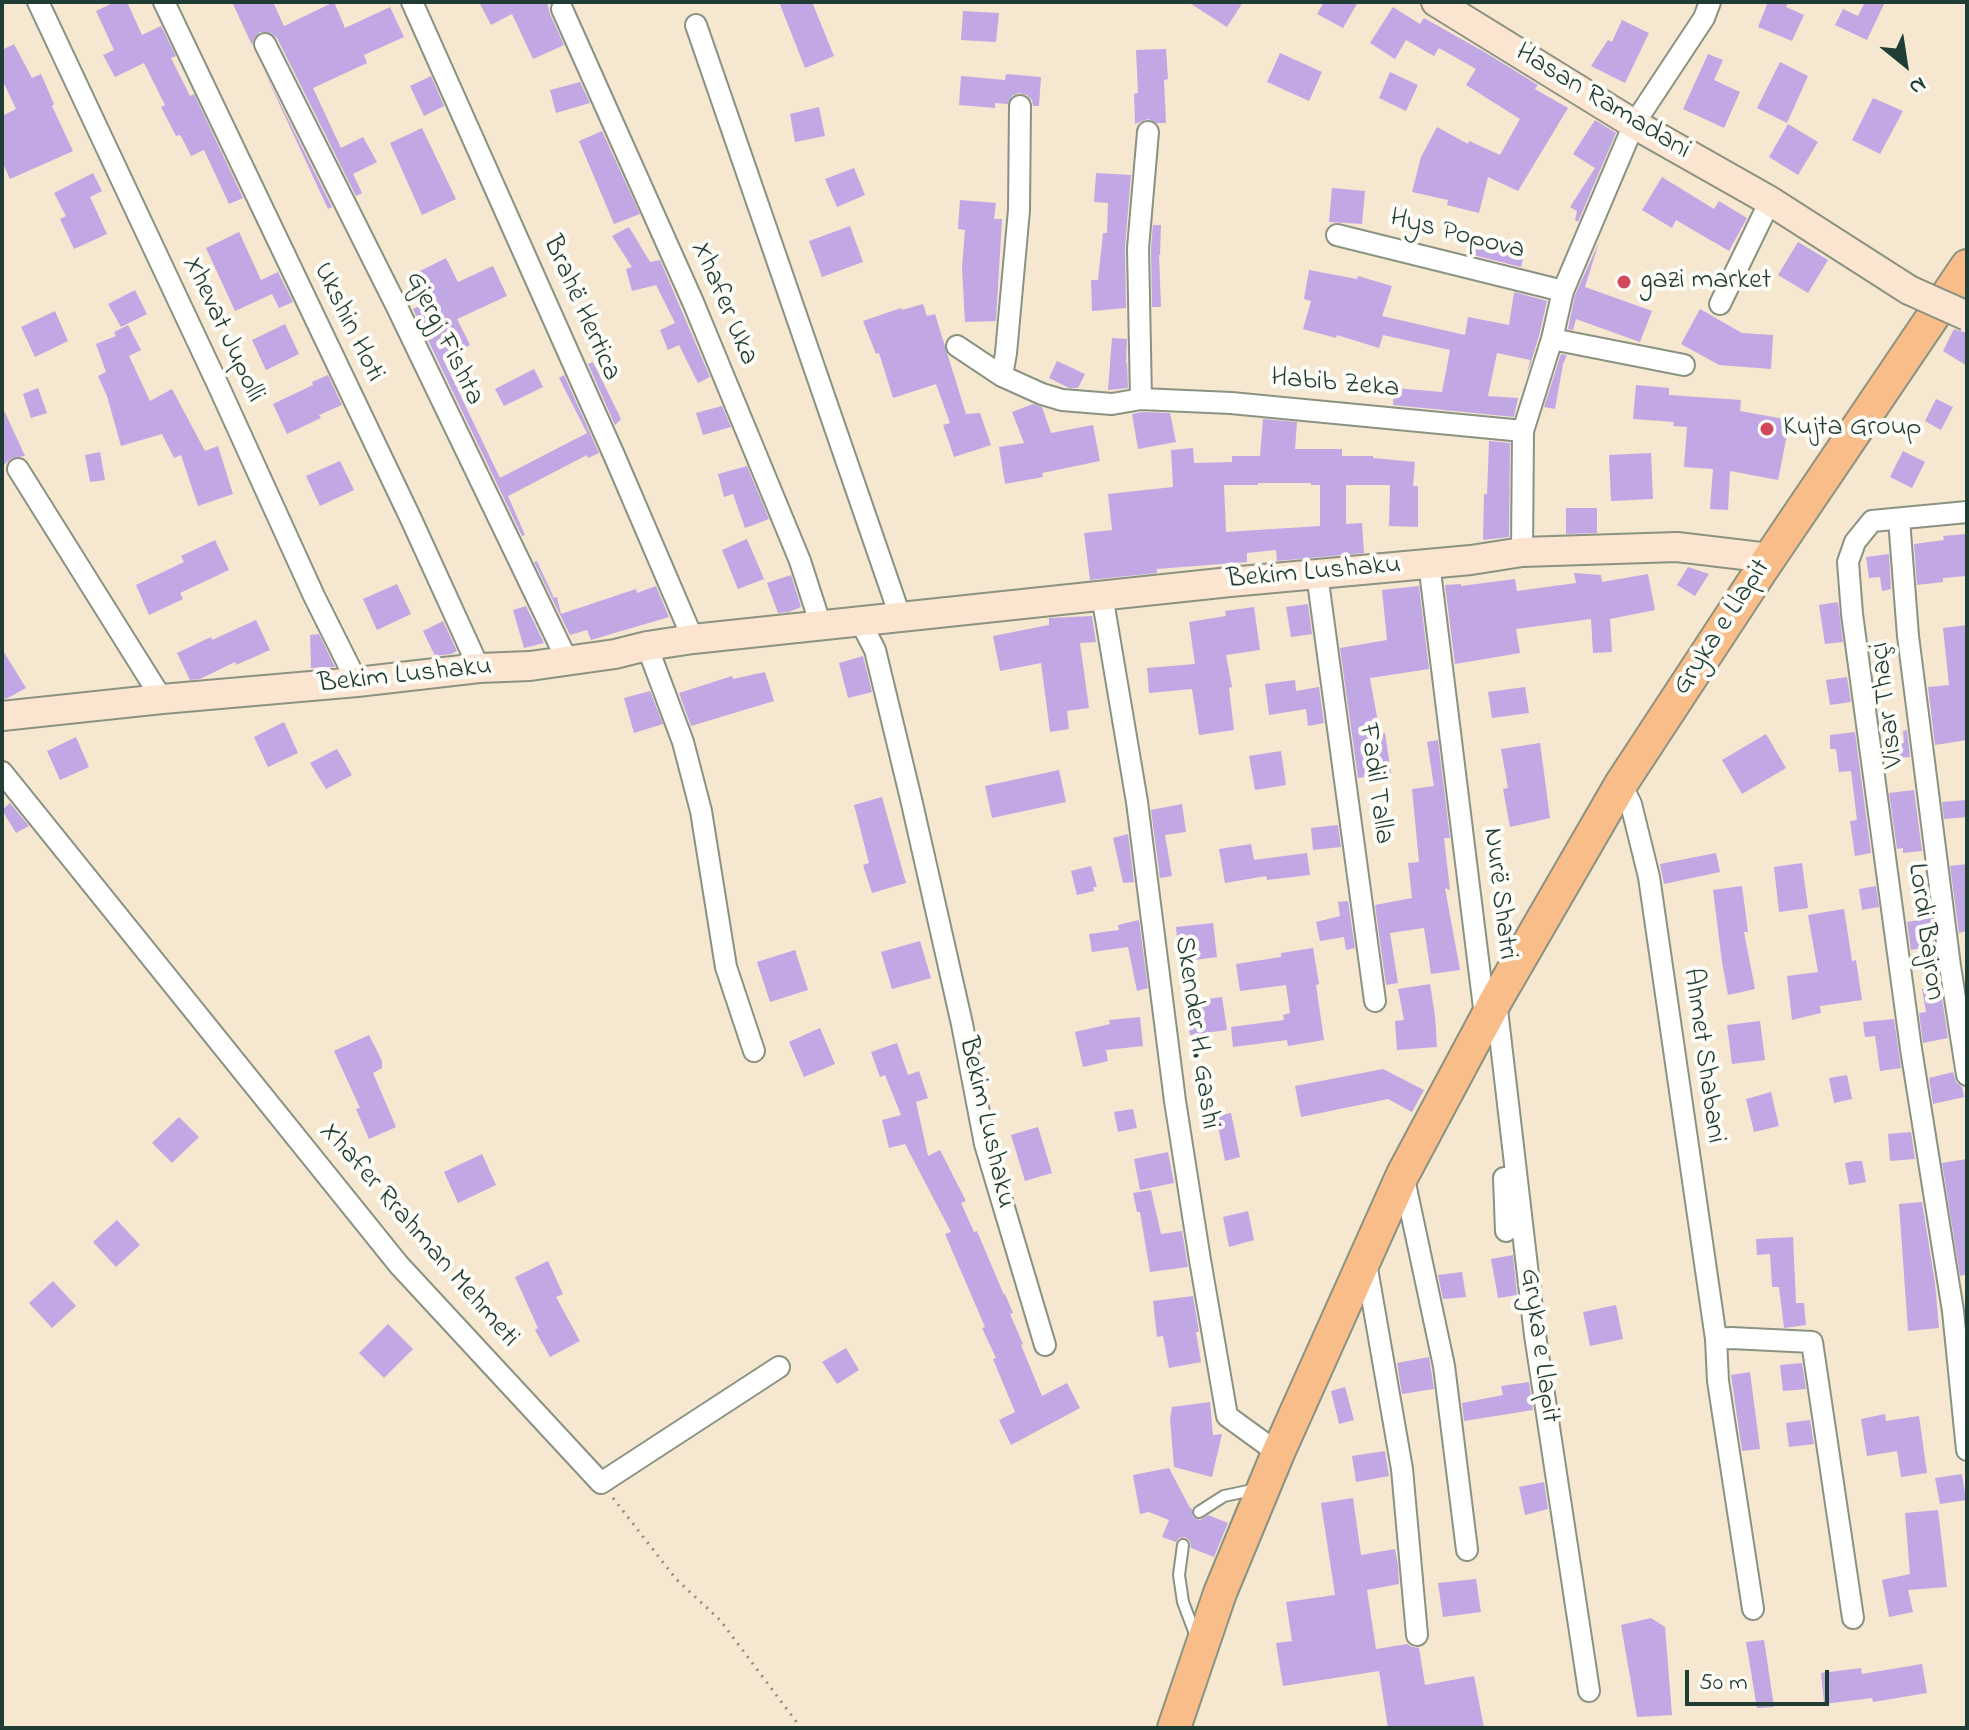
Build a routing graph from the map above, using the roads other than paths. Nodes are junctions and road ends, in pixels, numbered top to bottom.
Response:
1 (38, 2) edge
2 (164, 2) edge
3 (412, 2) edge
4 (1436, 2) edge
5 (1710, 2) edge
6 (562, 9) dead end
7 (696, 25) dead end
8 (265, 44) dead end
9 (1020, 106) dead end
10 (1634, 124) junction
11 (1148, 132) dead end
12 (1770, 201) junction
13 (1337, 235) dead end
14 (1967, 266) edge
15 (1563, 291) junction
16 (1720, 304) dead end
17 (1967, 316) edge
18 (1552, 339) junction
19 (957, 346) dead end
20 (1684, 365) dead end
21 (1002, 376) junction
22 (1141, 399) junction
23 (1523, 431) junction
24 (18, 469) dead end
25 (1967, 512) edge
26 (1899, 519) junction
27 (1522, 552) junction
28 (1769, 558) junction
29 (1429, 563) junction
30 (1317, 574) junction
31 (1102, 595) junction
32 (900, 616) junction
33 (860, 621) junction
34 (821, 626) junction
35 (693, 639) junction
36 (647, 646) junction
37 (567, 660) junction
38 (479, 668) junction
39 (357, 682) junction
40 (162, 699) junction
41 (2, 716) edge
42 (2, 772) edge
43 (1621, 784) junction
44 (1375, 1001) dead end
45 (1491, 1010) junction
46 (754, 1051) dead end
47 (1967, 1075) edge
48 (1403, 1174) junction
49 (1506, 1231) dead end
50 (1365, 1260) junction
51 (1716, 1339) junction
52 (1045, 1345) dead end
53 (779, 1367) dead end
54 (1967, 1450) edge
55 (1278, 1453) junction
56 (1263, 1489) junction
57 (1199, 1512) dead end
58 (1183, 1545) dead end
59 (1467, 1550) dead end
60 (1753, 1609) dead end
61 (1853, 1618) dead end
62 (1417, 1635) dead end
63 (1202, 1646) junction
64 (1589, 1691) dead end
65 (1174, 1728) edge

1 - 39 street, Xhevat Jupolli
2 - 38 street, Ukshin Hoti
3 - 35 street, Brahë Hertica
4 - 10 street, Hasan Ramadani
5 - 10 street
6 - 34 street, Xhafer Uka
7 - 32 street
8 - 37 street, Gjergj Fishta
9 - 21 street
10 - 12 street, Hasan Ramadani
10 - 15 street
11 - 22 street
12 - 16 street
12 - 17 street, Hasan Ramadani, bridge
13 - 15 street, Hys Popova
14 - 28 main road, Gryka e Llapit
15 - 18 street
18 - 20 street
18 - 23 street
19 - 21 street, Habib Zeka
21 - 22 street, Habib Zeka
22 - 23 street, Habib Zeka
23 - 27 street
24 - 40 street
25 - 26 street, Lordi Bajron
26 - 47 street, Visar Thaçi
26 - 54 street, Lordi Bajron
27 - 28 street, Bekim Lushaku
27 - 29 street, Bekim Lushaku
28 - 43 main road, Gryka e Llapit
29 - 30 street, Bekim Lushaku
29 - 45 street, Nurë Shatri
30 - 31 street, Bekim Lushaku
30 - 44 street, Fadil Talla
31 - 32 street, Bekim Lushaku
31 - 55 street, Skender H. Gashi
32 - 33 street, Bekim Lushaku
33 - 34 street, Bekim Lushaku
33 - 52 street, Bekim Lushaku
34 - 35 street, Bekim Lushaku
35 - 36 street, Bekim Lushaku
36 - 37 street, Bekim Lushaku
36 - 46 street
37 - 38 street, Bekim Lushaku
38 - 39 street, Bekim Lushaku
39 - 40 street, Bekim Lushaku
40 - 41 street, Bekim Lushaku
42 - 53 street, Xhafer Rrahman Mehmeti
43 - 45 main road, Gryka e Llapit
43 - 51 street, Ahmet Shabani
45 - 48 main road, Gryka e Llapit
45 - 49 street, Nurë Shatri
45 - 64 street, Gryka e Llapit
48 - 50 main road, Gryka e Llapit
48 - 59 street
50 - 55 main road, Gryka e Llapit
50 - 62 street
51 - 60 street, Ahmet Shabani
51 - 61 street
55 - 56 main road, Gryka e Llapit
56 - 57 lane
56 - 63 main road, Gryka e Llapit
58 - 63 lane
63 - 65 main road, Gryka e Llapit

